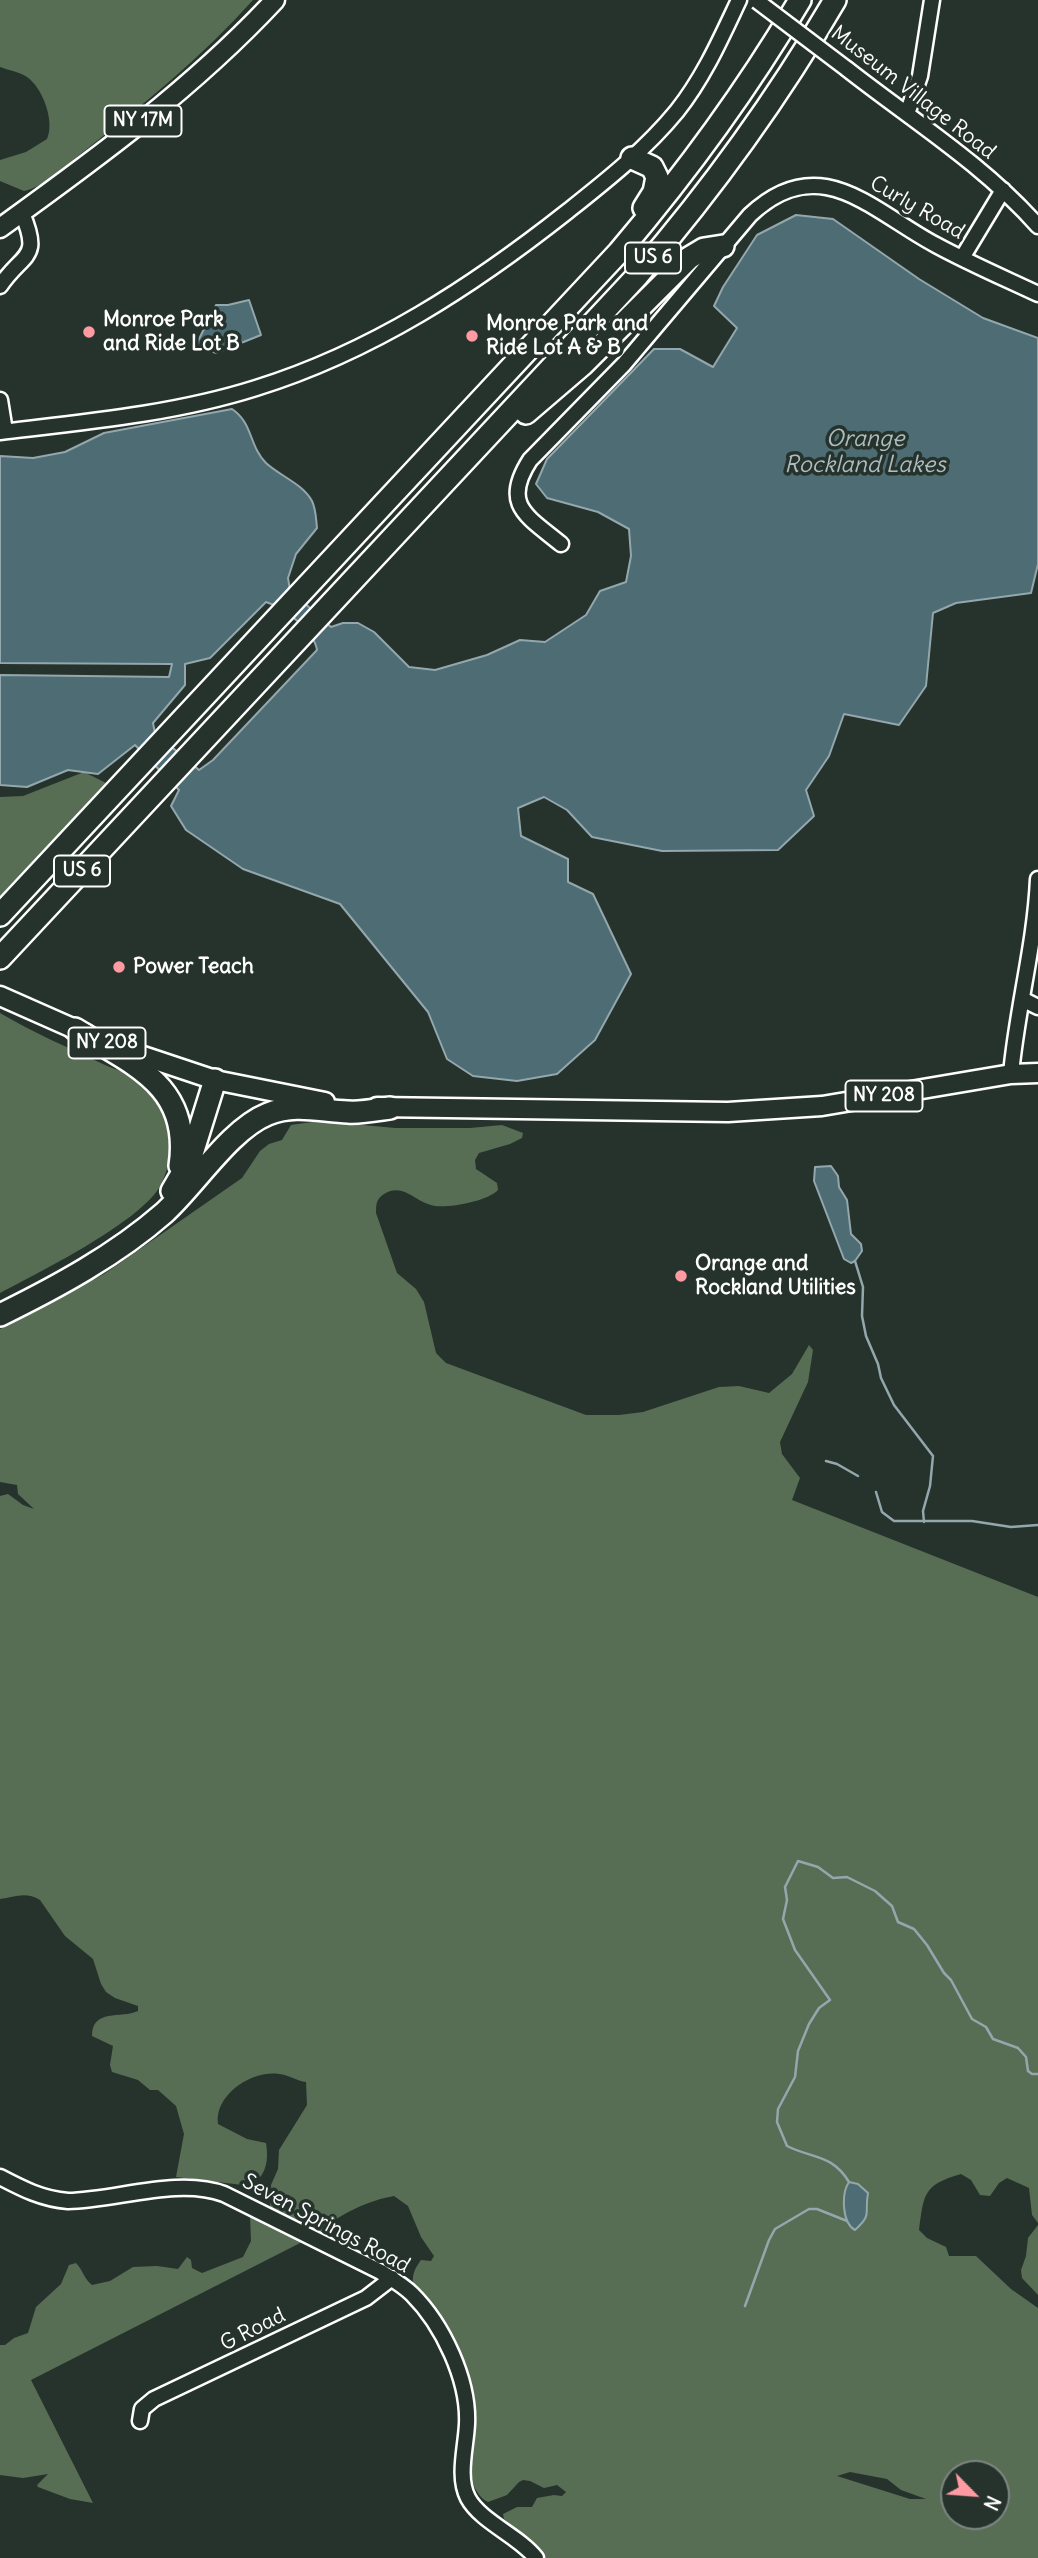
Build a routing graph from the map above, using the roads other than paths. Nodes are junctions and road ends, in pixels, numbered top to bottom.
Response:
1 (275, 0) edge
2 (739, 0) edge
3 (756, 0) edge
4 (800, 0) edge
5 (835, 0) edge
6 (932, 0) edge
7 (907, 114) junction
8 (632, 158) junction
9 (1003, 190) junction
10 (22, 213) junction
11 (1038, 226) edge
12 (0, 228) edge
13 (723, 246) junction
14 (962, 258) junction
15 (0, 286) edge
16 (1038, 294) edge
17 (540, 338) junction
18 (0, 400) edge
19 (3, 432) edge
20 (438, 491) junction
21 (561, 544) dead end
22 (1038, 879) edge
23 (0, 915) edge
24 (0, 958) edge
25 (2, 997) edge
26 (1022, 999) junction
27 (1038, 1007) edge
28 (75, 1029) junction
29 (1038, 1073) edge
30 (1011, 1074) junction
31 (215, 1080) junction
32 (390, 1108) junction
33 (175, 1195) junction
34 (0, 1307) edge
35 (0, 1315) edge
36 (0, 2177) edge
37 (392, 2278) junction
38 (140, 2421) dead end
39 (536, 2558) edge

1 - 10 main road, NY 17M
2 - 8 street
3 - 7 street, Museum Village Road, bridge
4 - 17 highway, US 6
5 - 20 highway, US 6
6 - 7 street
7 - 9 street, Museum Village Road
8 - 17 highway
8 - 19 street
9 - 11 street, Museum Village Road
9 - 14 street
10 - 12 main road, NY 17M
10 - 15 street
13 - 14 street, Curly Road
13 - 20 highway
13 - 21 street, Curly Road
14 - 16 street, Curly Road
17 - 23 highway, US 6
18 - 19 street
20 - 24 highway, US 6
22 - 26 street
25 - 28 main road, NY 208
26 - 27 street
26 - 30 street
28 - 31 main road, NY 208
28 - 33 highway
29 - 30 main road, NY 208
30 - 32 main road, NY 208
31 - 32 main road, NY 208
31 - 33 highway
32 - 33 highway
33 - 34 highway
33 - 35 highway
36 - 37 street, Seven Springs Road
37 - 38 street, G Road
37 - 39 street, Seven Springs Road

